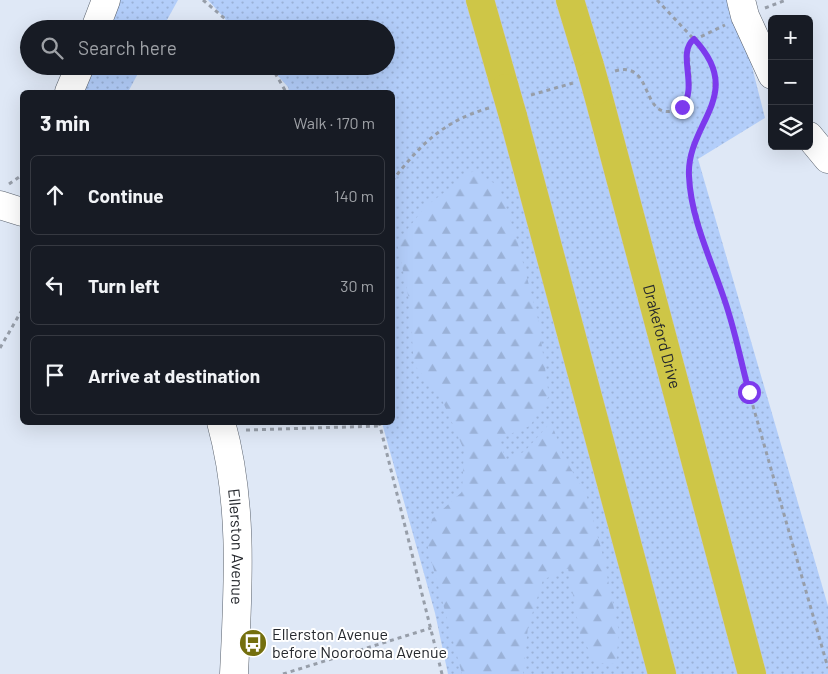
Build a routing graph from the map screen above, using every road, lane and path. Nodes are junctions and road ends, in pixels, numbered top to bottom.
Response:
1 (106, 0) edge
2 (203, 0) edge
3 (480, 0) edge
4 (570, 0) edge
5 (657, 0) edge
6 (786, 0) edge
7 (752, 4) edge
8 (98, 20) edge
9 (226, 20) edge
10 (694, 39) junction
11 (768, 67) edge
12 (76, 75) edge
13 (276, 75) edge
14 (594, 78) junction
15 (70, 90) edge
16 (285, 90) edge
17 (510, 102) junction
18 (813, 141) edge
19 (828, 159) edge
20 (20, 177) edge
21 (395, 177) edge
22 (6, 194) edge
23 (20, 210) edge
24 (20, 313) edge
25 (0, 348) edge
26 (305, 425) edge
27 (380, 425) edge
28 (230, 426) edge
29 (431, 628) junction
30 (828, 668) edge
31 (234, 674) edge
32 (284, 674) edge
33 (442, 674) edge
34 (662, 674) edge
35 (752, 674) edge

1 - 8 street
2 - 9 path
3 - 17 highway
4 - 14 highway, Drakeford Drive
5 - 10 path
6 - 7 path
7 - 11 street
10 - 14 path
10 - 30 path
12 - 15 street
13 - 16 path
14 - 17 path
14 - 35 highway, Drakeford Drive
17 - 21 path
17 - 34 highway
18 - 19 street
20 - 22 path
22 - 23 street
24 - 25 path
26 - 28 path
27 - 29 path
28 - 31 street, Ellerston Avenue
29 - 32 path
29 - 33 path

